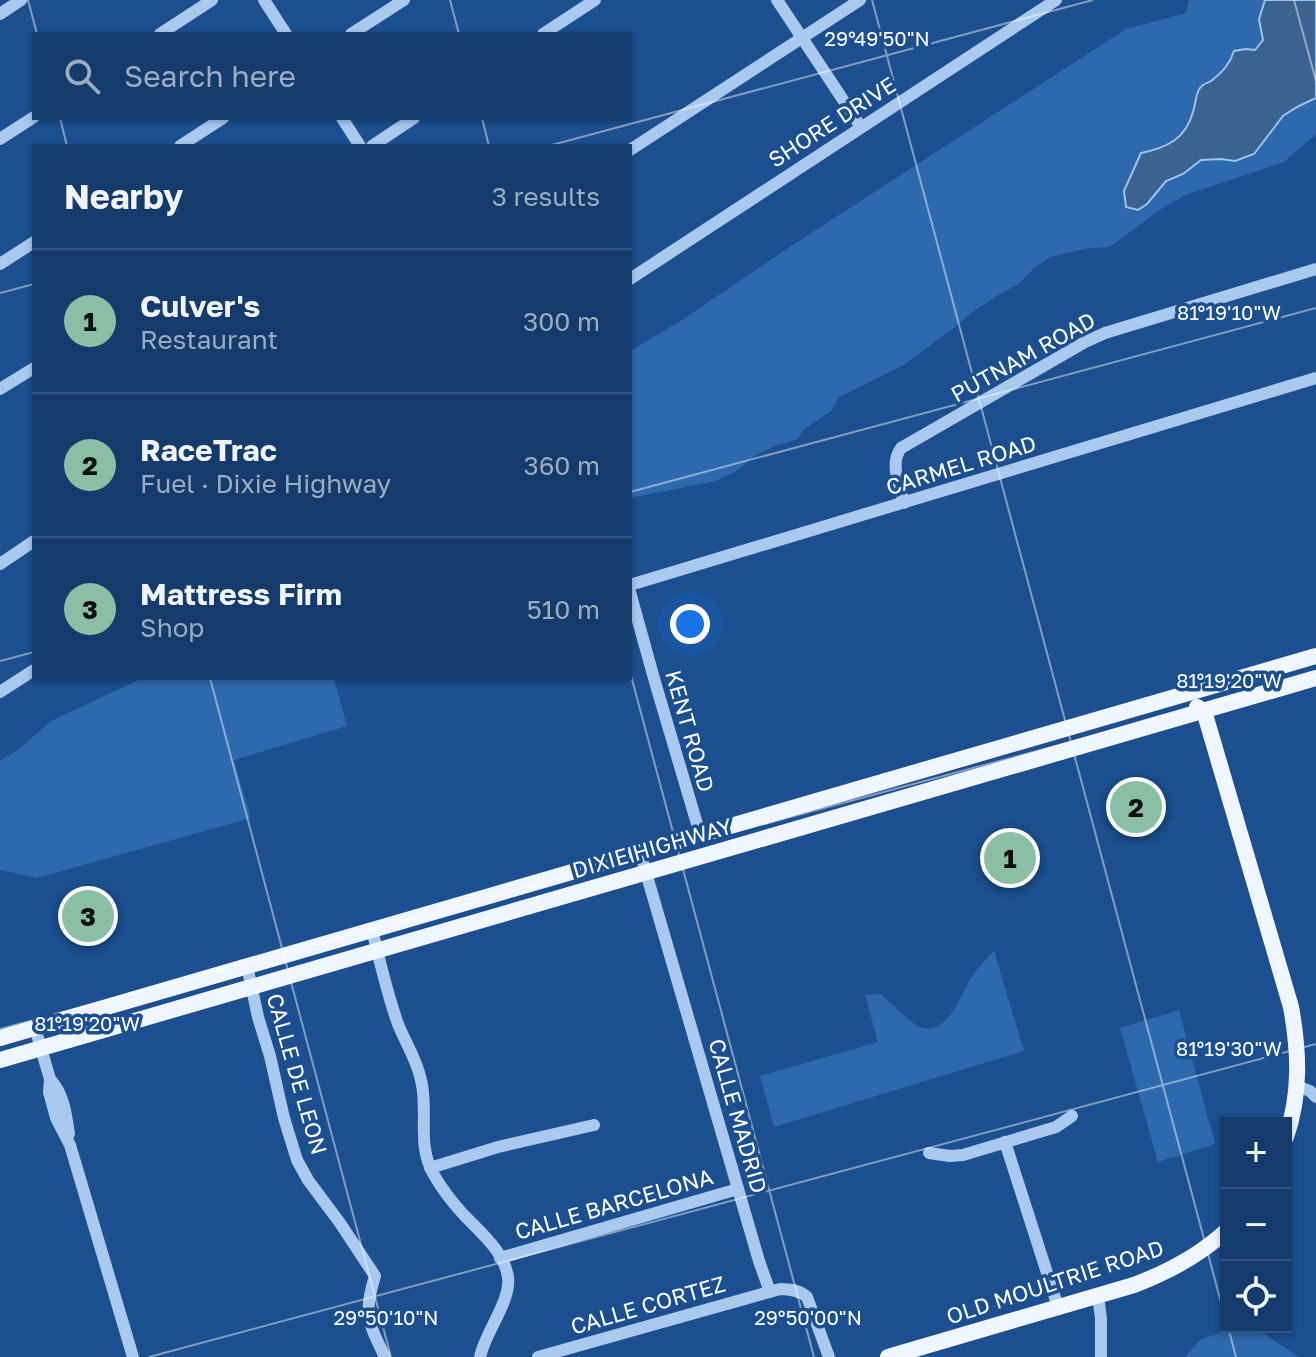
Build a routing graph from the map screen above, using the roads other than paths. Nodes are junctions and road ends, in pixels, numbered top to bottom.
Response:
1 (21, 0) edge
2 (212, 0) edge
3 (264, 0) edge
4 (404, 0) edge
5 (595, 0) edge
6 (777, 0) edge
7 (860, 0) edge
8 (1056, 0) edge
9 (0, 14) edge
10 (163, 32) edge
11 (285, 32) edge
12 (354, 32) edge
13 (546, 32) edge
14 (803, 38) junction
15 (32, 118) edge
16 (220, 120) edge
17 (343, 120) edge
18 (411, 120) edge
19 (861, 127) junction
20 (0, 139) edge
21 (183, 144) edge
22 (359, 144) edge
23 (375, 144) edge
24 (632, 149) edge
25 (32, 243) edge
26 (0, 264) edge
27 (1316, 269) edge
28 (632, 278) edge
29 (32, 369) edge
30 (1310, 380) edge
31 (0, 389) edge
32 (904, 503) junction
33 (32, 542) edge
34 (0, 564) edge
35 (632, 584) edge
36 (632, 599) edge
37 (1316, 656) edge
38 (32, 671) edge
39 (1316, 678) edge
40 (0, 692) edge
41 (1178, 696) junction
42 (1204, 711) junction
43 (900, 776) junction
44 (921, 792) junction
45 (700, 834) junction
46 (640, 852) junction
47 (646, 872) junction
48 (372, 930) junction
49 (378, 951) junction
50 (247, 966) junction
51 (252, 987) junction
52 (35, 1028) junction
53 (0, 1038) edge
54 (41, 1048) junction
55 (0, 1060) edge
56 (1297, 1086) junction
57 (1316, 1097) edge
58 (1072, 1116) dead end
59 (1292, 1117) edge
60 (594, 1125) dead end
61 (1005, 1142) junction
62 (929, 1153) dead end
63 (430, 1168) junction
64 (738, 1189) junction
65 (1220, 1236) edge
66 (500, 1258) junction
67 (770, 1292) junction
68 (1098, 1296) junction
69 (1058, 1307) junction
70 (133, 1357) edge
71 (385, 1357) edge
72 (480, 1357) edge
73 (538, 1357) edge
74 (829, 1357) edge
75 (888, 1357) edge
76 (1101, 1357) edge

1 - 9 street
2 - 10 street
3 - 11 street
4 - 12 street
5 - 13 street
6 - 14 street
7 - 14 street
8 - 19 street, SHORE DRIVE
14 - 19 street
14 - 24 street
15 - 20 street
16 - 21 street
17 - 22 street
18 - 23 street
19 - 28 street, SHORE DRIVE
25 - 26 street
27 - 32 street, PUTNAM ROAD
29 - 31 street
30 - 32 street, CARMEL ROAD
32 - 35 street, CARMEL ROAD
33 - 34 street
36 - 45 street, KENT ROAD
37 - 41 main road
38 - 40 street
39 - 42 main road, DIXIE HIGHWAY
41 - 42 main road
41 - 43 main road
42 - 44 main road, DIXIE HIGHWAY
42 - 56 main road
43 - 44 street
43 - 45 main road
44 - 47 main road, DIXIE HIGHWAY
45 - 46 main road
46 - 47 street, CALLE MADRID
46 - 48 main road
47 - 49 main road, DIXIE HIGHWAY
47 - 64 street, CALLE MADRID
48 - 49 street
48 - 50 main road
49 - 51 main road, DIXIE HIGHWAY
49 - 63 street
50 - 51 street, CALLE DE LEON
50 - 52 main road
51 - 54 main road, DIXIE HIGHWAY
51 - 71 street, CALLE DE LEON
52 - 53 main road
52 - 54 street
54 - 55 main road, DIXIE HIGHWAY
54 - 70 street
56 - 57 street
56 - 59 main road
58 - 61 street
60 - 63 street
61 - 62 street
61 - 69 street
63 - 66 street
64 - 66 street, CALLE BARCELONA
64 - 67 street, CALLE MADRID
65 - 68 main road, OLD MOULTRIE ROAD
66 - 72 street
67 - 73 street, CALLE CORTEZ
67 - 74 street
68 - 69 main road, OLD MOULTRIE ROAD
68 - 76 street
69 - 75 main road, OLD MOULTRIE ROAD

